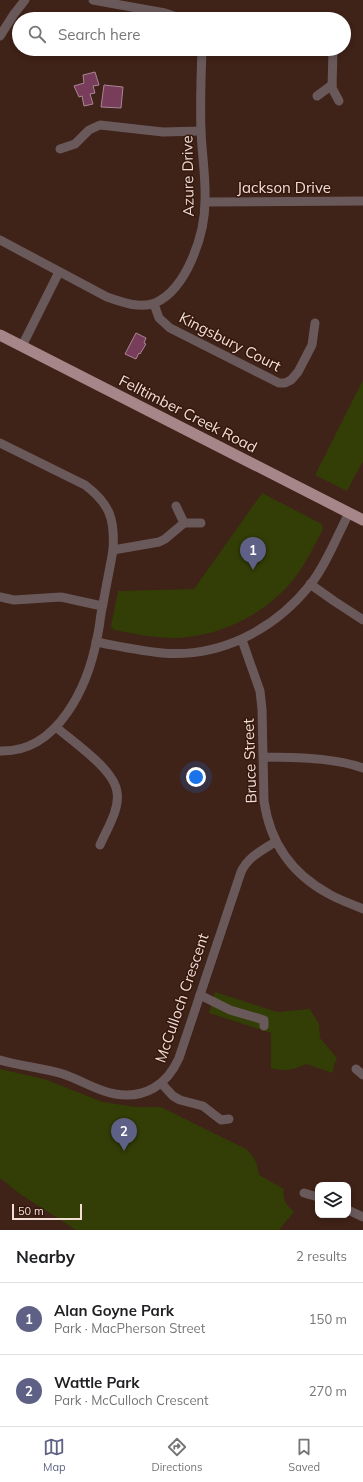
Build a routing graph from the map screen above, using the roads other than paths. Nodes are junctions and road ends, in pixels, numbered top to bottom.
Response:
1 (25, 0) edge
2 (93, 0) edge
3 (16, 12) edge
4 (159, 12) edge
5 (12, 17) edge
6 (0, 36) edge
7 (202, 56) edge
8 (333, 56) edge
9 (332, 85) junction
10 (317, 96) dead end
11 (339, 101) dead end
12 (201, 131) junction
13 (60, 149) dead end
14 (363, 201) edge
15 (206, 202) junction
16 (0, 240) edge
17 (59, 272) junction
18 (154, 304) junction
19 (315, 323) dead end
20 (0, 335) edge
21 (22, 346) junction
22 (0, 442) edge
23 (176, 506) dead end
24 (349, 513) junction
25 (363, 520) edge
26 (184, 523) junction
27 (201, 523) dead end
28 (113, 550) junction
29 (310, 584) junction
30 (0, 597) edge
31 (102, 606) junction
32 (363, 620) edge
33 (242, 640) junction
34 (96, 642) junction
35 (56, 727) junction
36 (0, 751) edge
37 (264, 757) junction
38 (363, 768) edge
39 (276, 842) junction
40 (100, 845) dead end
41 (363, 909) edge
42 (200, 995) junction
43 (264, 1026) dead end
44 (0, 1060) edge
45 (161, 1083) junction
46 (229, 1118) dead end
47 (304, 1193) dead end
48 (315, 1196) edge
49 (351, 1212) edge
50 (363, 1218) edge

1 - 3 street
2 - 4 street
5 - 6 street
7 - 12 street, Azure Drive
8 - 9 street
9 - 10 street
9 - 11 street
12 - 13 street
12 - 15 street, Azure Drive
14 - 15 street, Jackson Drive
15 - 18 street, Azure Drive
16 - 17 street
17 - 18 street
17 - 21 street
18 - 19 street, Kingsbury Court
20 - 21 main road, Felltimber Creek Road
21 - 24 main road, Felltimber Creek Road
22 - 28 street
23 - 26 street
24 - 25 main road, Felltimber Creek Road
24 - 29 street
26 - 27 street
26 - 28 street
28 - 31 street
29 - 32 street
29 - 33 street
30 - 31 street
31 - 34 street
33 - 34 street
33 - 37 street, Bruce Street
34 - 35 street
35 - 36 street
35 - 40 street
37 - 38 street
37 - 39 street, Bruce Street
39 - 41 street, Bruce Street
39 - 42 street, McCulloch Crescent
42 - 43 street
42 - 45 street, McCulloch Crescent
44 - 45 street, McCulloch Crescent
45 - 46 street
47 - 48 street
49 - 50 street

